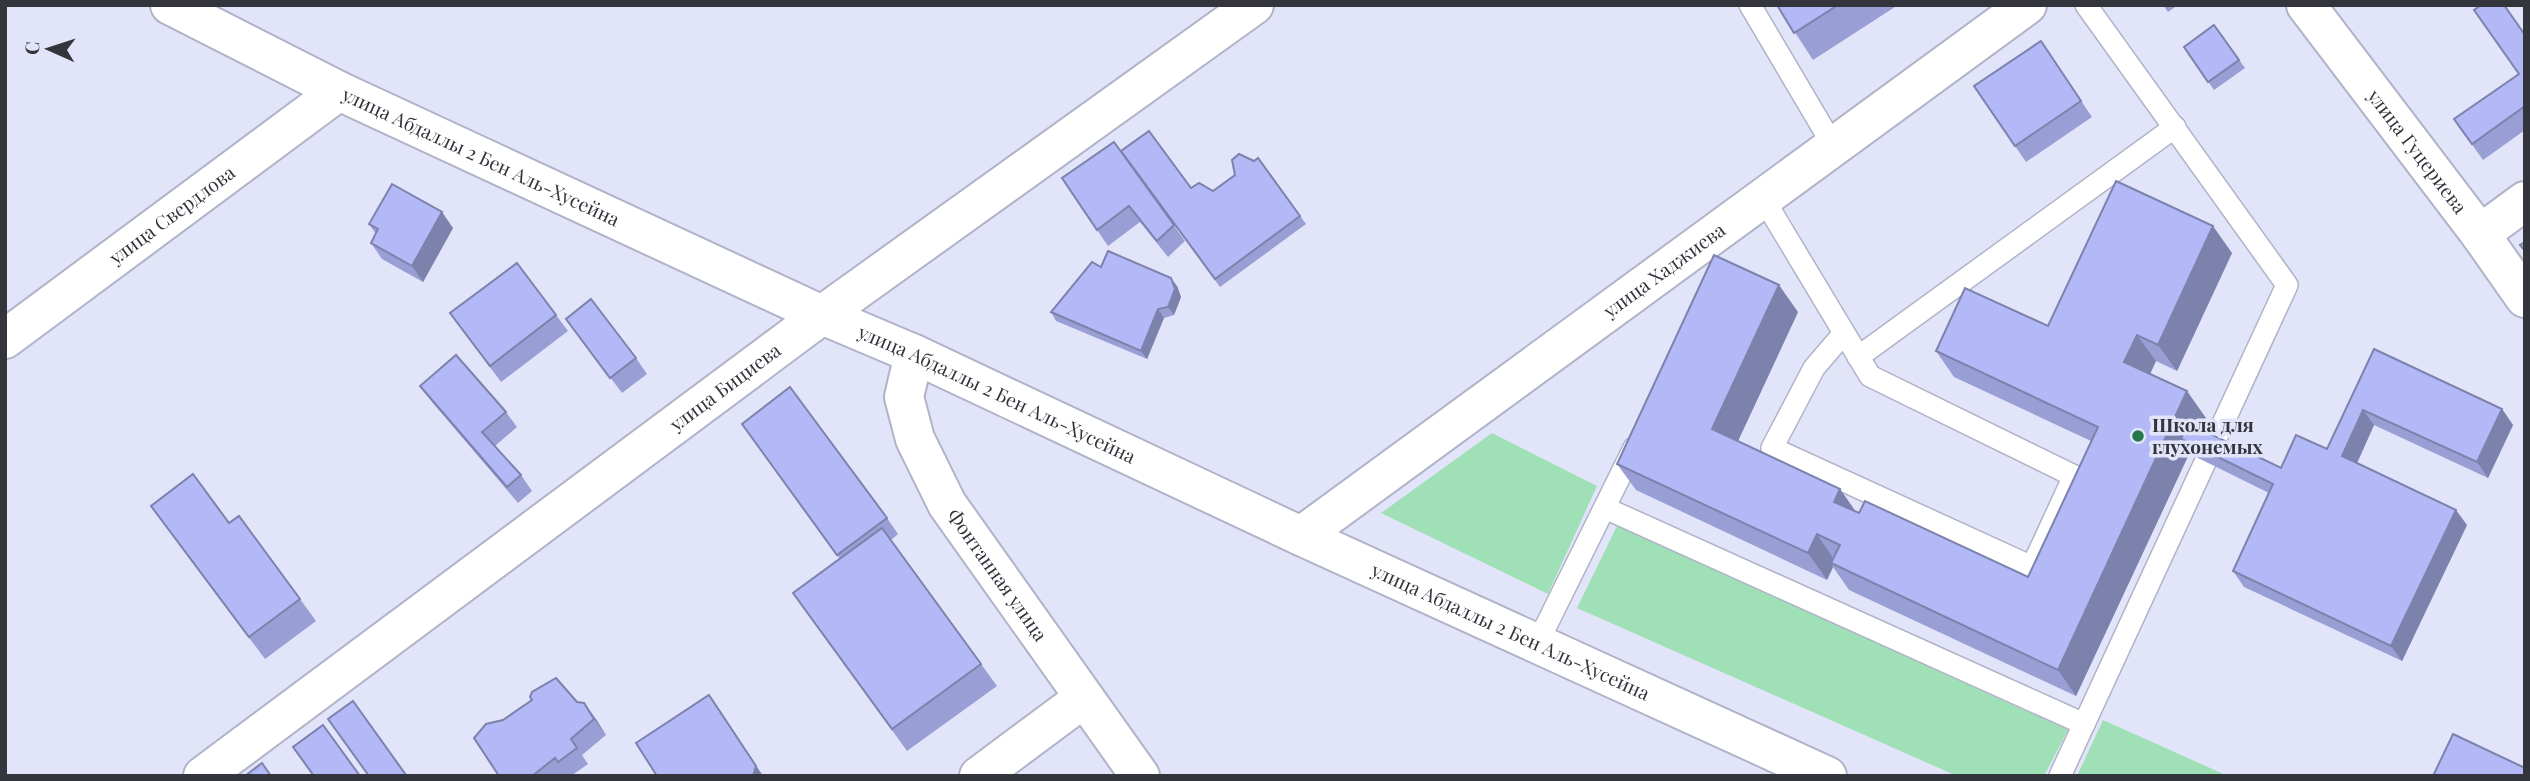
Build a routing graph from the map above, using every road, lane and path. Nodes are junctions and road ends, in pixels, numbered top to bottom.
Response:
1 (170, 5) edge
2 (1254, 5) edge
3 (1750, 5) edge
4 (2027, 5) edge
5 (2086, 5) edge
6 (2306, 5) edge
7 (339, 91) junction
8 (2175, 127) junction
9 (1834, 147) junction
10 (1763, 198) junction
11 (2525, 201) edge
12 (2480, 234) junction
13 (2525, 298) edge
14 (822, 315) junction
15 (1844, 333) junction
16 (5, 339) edge
17 (914, 354) junction
18 (1858, 356) junction
19 (1642, 431) edge
20 (1605, 508) junction
21 (1301, 536) junction
22 (1537, 644) junction
23 (1084, 698) junction
24 (2084, 724) junction
25 (203, 776) edge
26 (979, 776) edge
27 (1140, 776) edge
28 (1827, 776) edge
29 (2060, 776) edge

1 - 7 street, улица Абдаллы 2 Бен Аль-Хусейна
2 - 14 street, улица Бициева
3 - 9 lane
4 - 9 street, улица Хаджиева
5 - 8 lane
6 - 12 street, улица Гуцериева
7 - 14 street, улица Абдаллы 2 Бен Аль-Хусейна
7 - 16 street, улица Свердлова
8 - 18 lane
8 - 24 lane
9 - 10 street, улица Хаджиева
10 - 15 lane
10 - 21 street, улица Хаджиева
11 - 12 street
12 - 13 street, улица Гуцериева
14 - 17 street, улица Абдаллы 2 Бен Аль-Хусейна
14 - 25 street, улица Бициева
15 - 18 lane
15 - 18 lane
17 - 21 street, улица Абдаллы 2 Бен Аль-Хусейна
17 - 23 street, Фонтанная улица
19 - 20 lane
20 - 22 lane
20 - 24 lane
21 - 22 street, улица Абдаллы 2 Бен Аль-Хусейна
22 - 28 street, улица Абдаллы 2 Бен Аль-Хусейна
23 - 26 street
23 - 27 street, Фонтанная улица
24 - 29 lane

